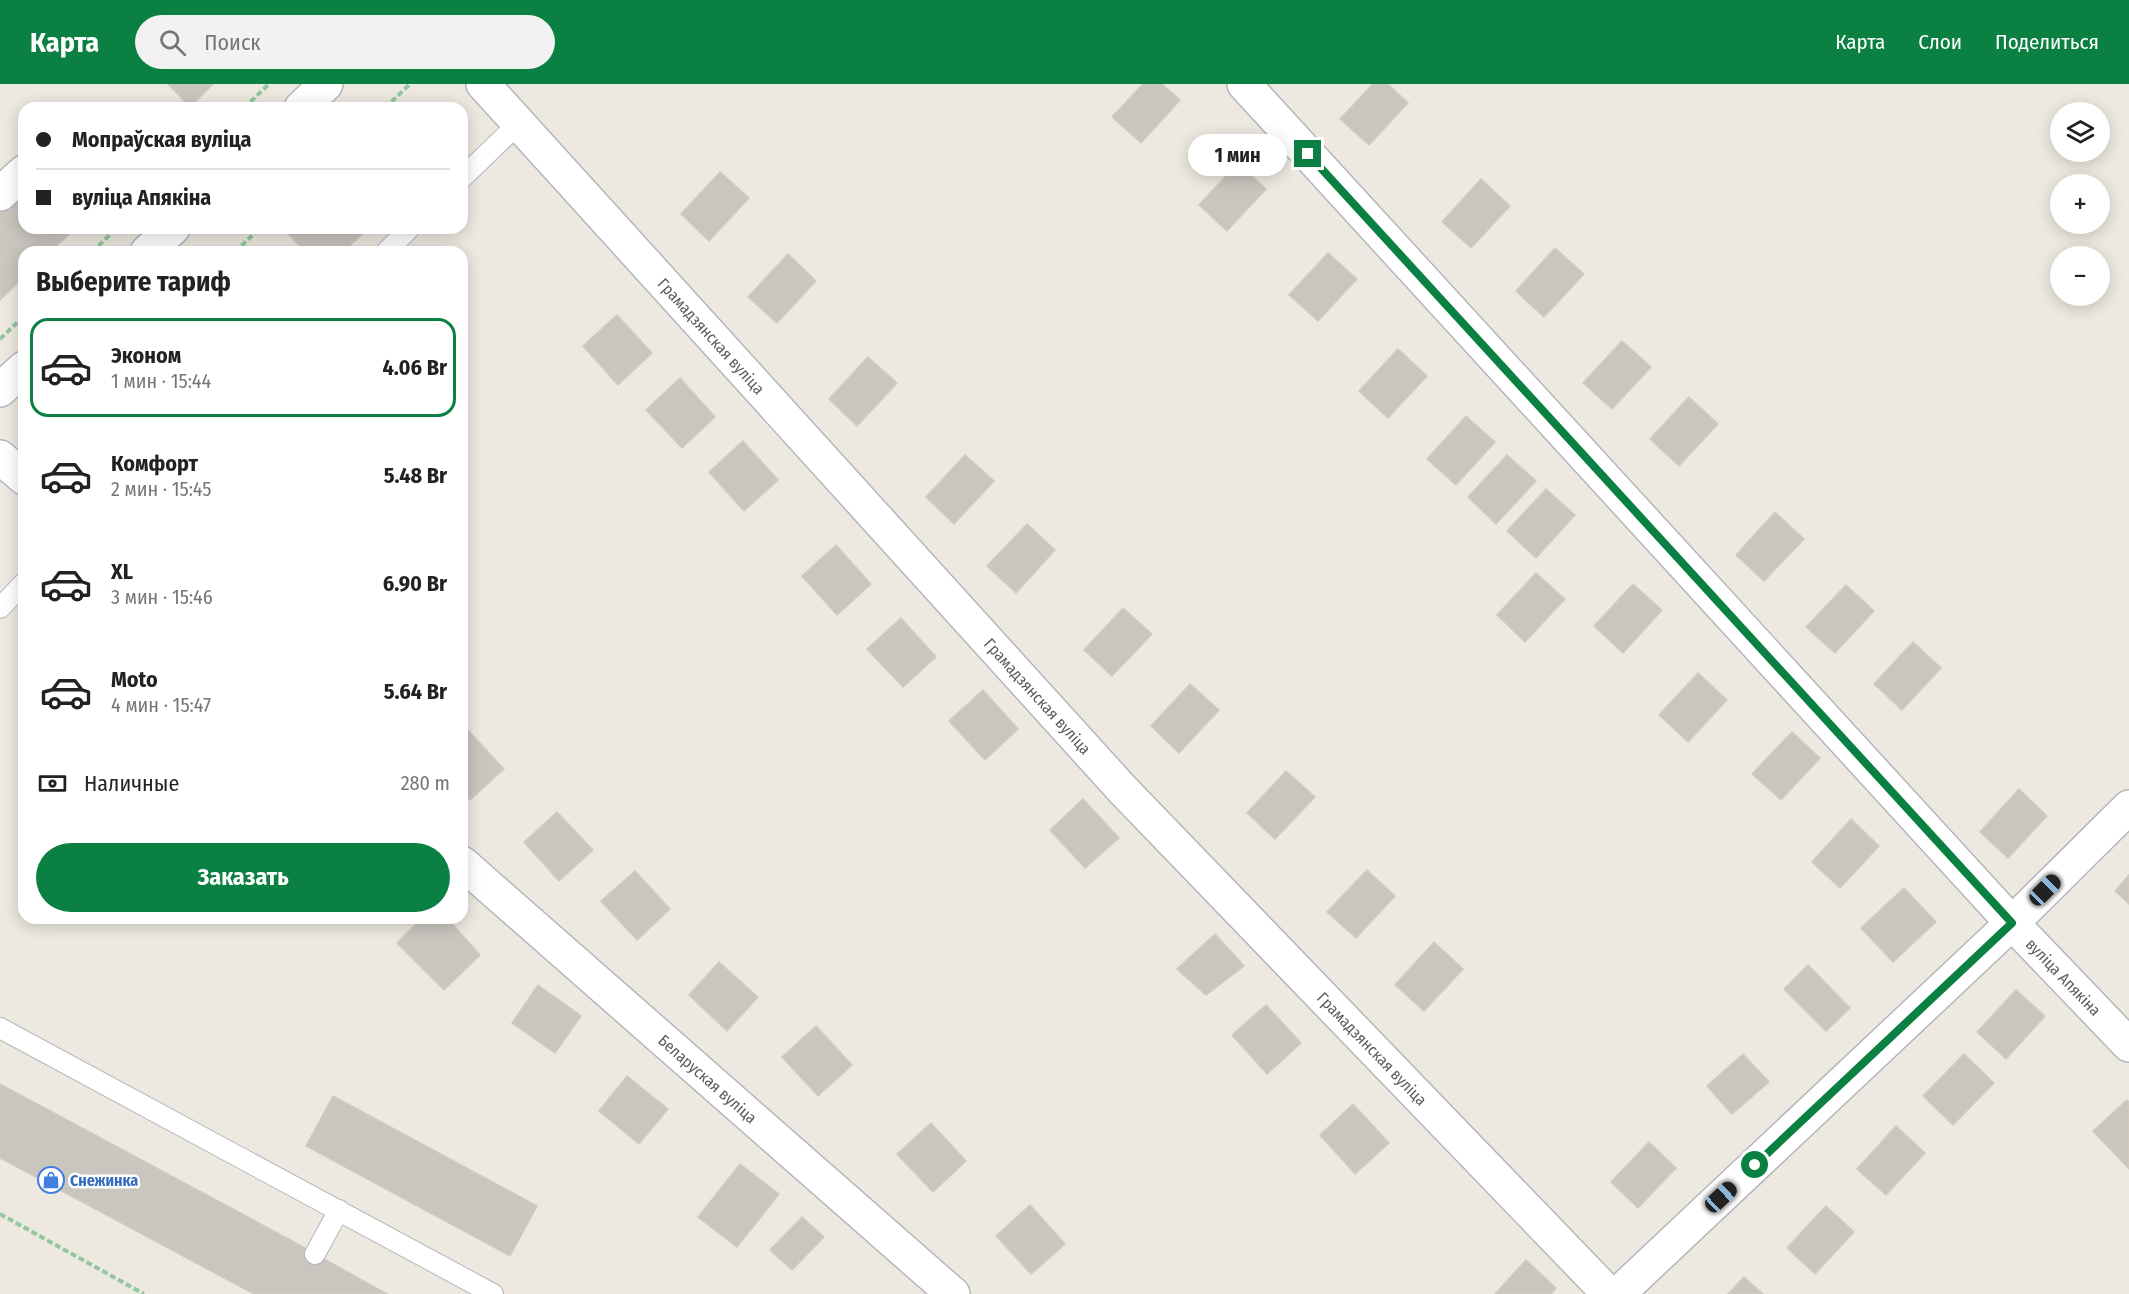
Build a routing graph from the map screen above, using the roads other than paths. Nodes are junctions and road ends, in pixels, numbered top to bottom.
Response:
1 (326, 84) edge
2 (483, 84) edge
3 (1244, 84) edge
4 (307, 102) edge
5 (519, 123) junction
6 (468, 172) edge
7 (18, 178) edge
8 (0, 194) edge
9 (166, 234) edge
10 (404, 234) edge
11 (154, 246) edge
12 (392, 246) edge
13 (18, 374) edge
14 (0, 390) edge
15 (0, 457) edge
16 (18, 473) edge
17 (18, 589) edge
18 (0, 608) edge
19 (2129, 807) edge
20 (468, 868) edge
21 (2012, 923) junction
22 (0, 1028) edge
23 (2129, 1045) edge
24 (339, 1210) junction
25 (315, 1254) dead end
26 (493, 1294) edge
27 (952, 1294) edge
28 (1609, 1294) edge
29 (1618, 1294) edge

1 - 4 street
2 - 5 street, Грамадзянская вуліца
3 - 21 street, вуліца Апякіна
5 - 6 lane
5 - 28 street, Грамадзянская вуліца
7 - 8 street
9 - 11 street
10 - 12 lane
13 - 14 street
15 - 16 street
17 - 18 lane
19 - 21 street
20 - 27 street, Беларуская вуліца
21 - 23 street, вуліца Апякіна
21 - 29 street
22 - 24 lane
24 - 25 lane
24 - 26 lane

